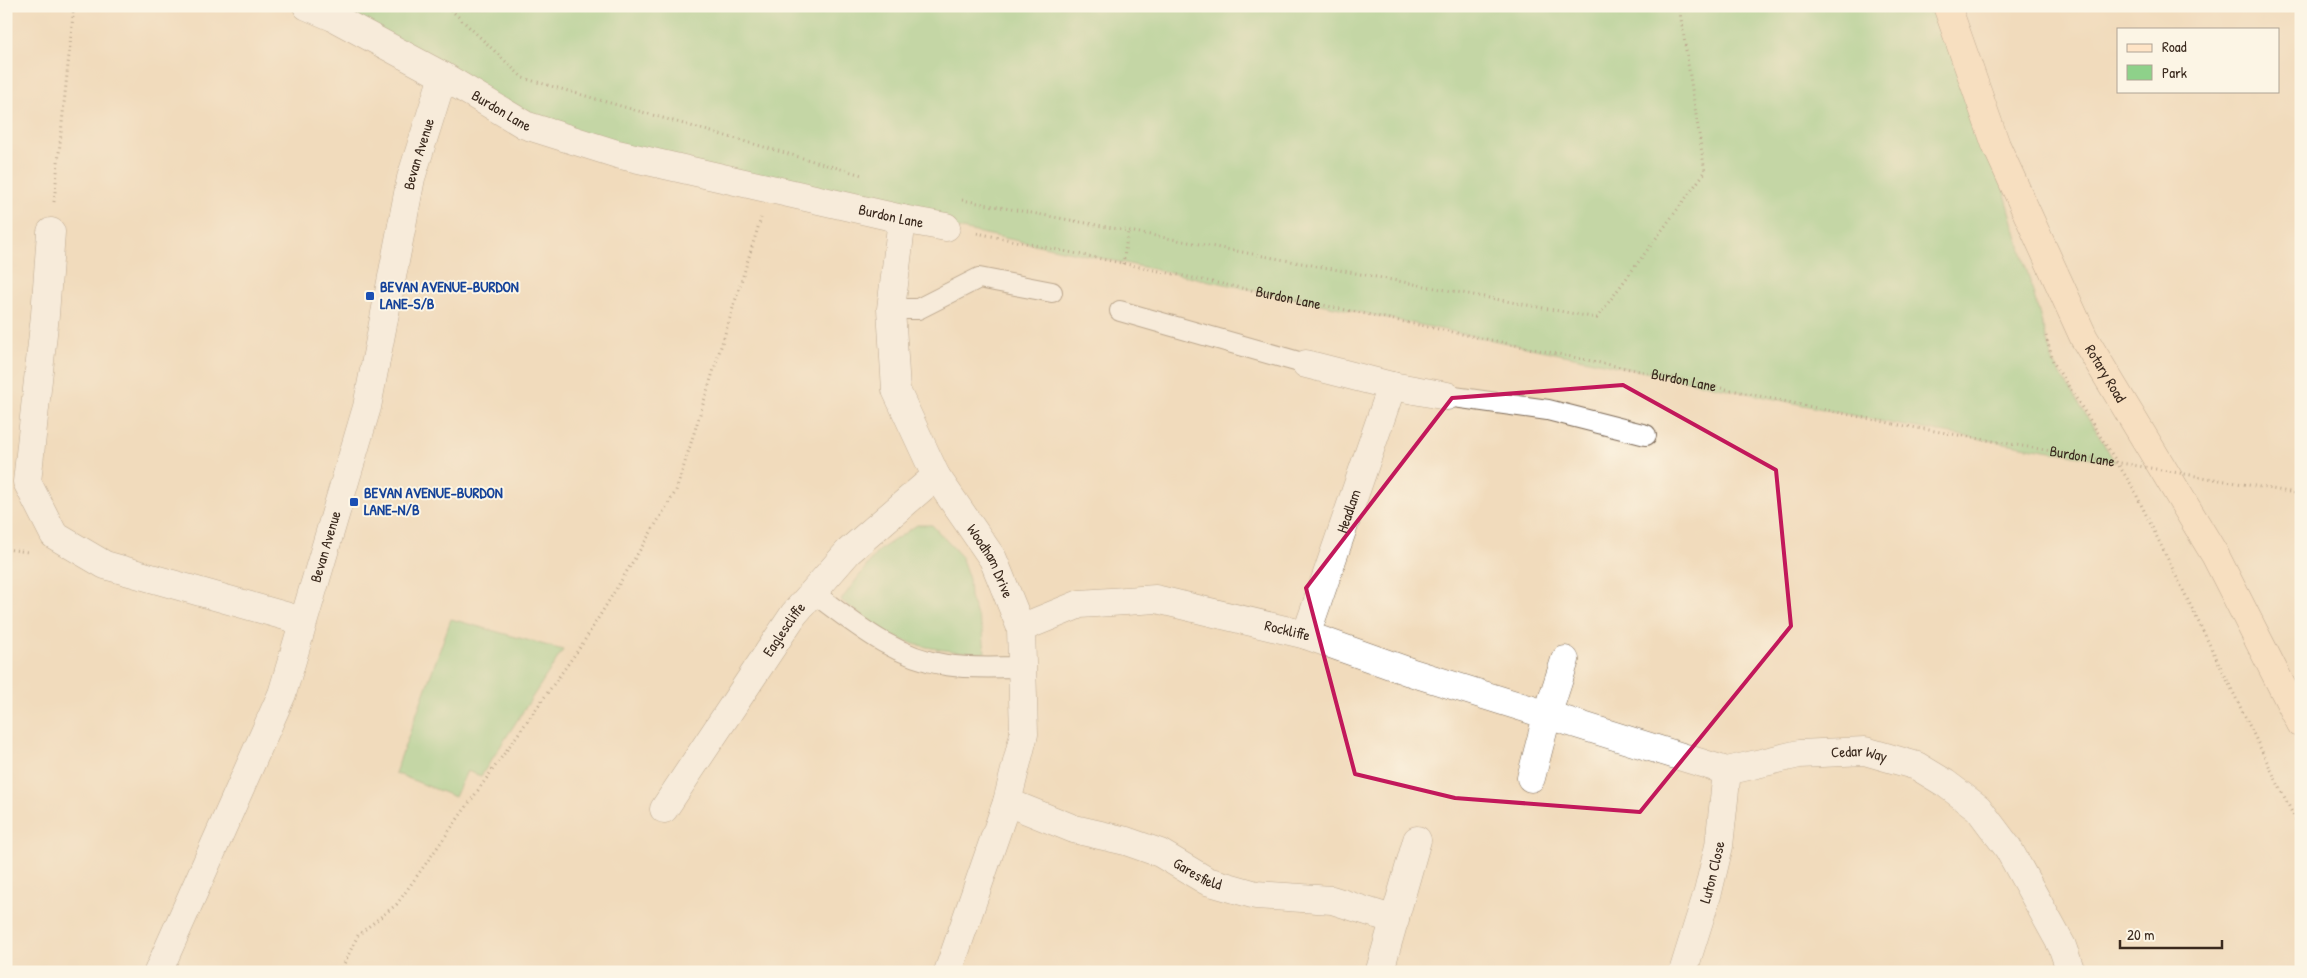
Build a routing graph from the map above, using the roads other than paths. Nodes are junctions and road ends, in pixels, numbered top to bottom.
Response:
1 (306, 6) edge
2 (1947, 6) edge
3 (443, 76) junction
4 (902, 219) junction
5 (946, 227) road end
6 (51, 232) road end
7 (1052, 292) dead end
8 (891, 309) junction
9 (1120, 311) dead end
10 (1306, 364) joint
11 (1392, 386) junction
12 (1447, 396) joint
13 (1646, 435) dead end
14 (936, 476) junction
15 (812, 592) junction
16 (303, 621) junction
17 (1022, 628) junction
18 (1306, 635) junction
19 (1565, 660) dead end
20 (1022, 667) junction
21 (1547, 716) junction
22 (2301, 724) edge
23 (1727, 771) junction
24 (1532, 778) dead end
25 (1007, 802) junction
26 (664, 809) dead end
27 (1416, 840) dead end
28 (1394, 920) junction
29 (1380, 970) dead end
30 (158, 972) edge
31 (948, 972) edge
32 (1684, 972) edge
33 (2071, 972) edge

1 - 3 street, Burdon Lane
2 - 22 main road, Rotary Road
3 - 4 street, Burdon Lane
3 - 16 street, Bevan Avenue
4 - 5 street, Burdon Lane
4 - 8 street, Woodham Drive
6 - 16 street
7 - 8 lane
8 - 14 street, Woodham Drive
9 - 10 lane
10 - 11 street
11 - 12 street
11 - 18 street, Headlam
12 - 13 lane
14 - 15 street, Eaglescliffe
14 - 17 street, Woodham Drive
15 - 20 lane
15 - 26 street, Eaglescliffe
16 - 30 street, Bevan Avenue
17 - 18 street, Rockliffe
17 - 20 street, Woodham Drive
18 - 21 street, Rockliffe
19 - 21 street
20 - 25 street, Woodham Drive
21 - 23 street
21 - 24 street
23 - 32 street, Luton Close
23 - 33 street, Cedar Way
25 - 28 street, Garesfield
25 - 31 street, Woodham Drive
27 - 28 street
28 - 29 street

